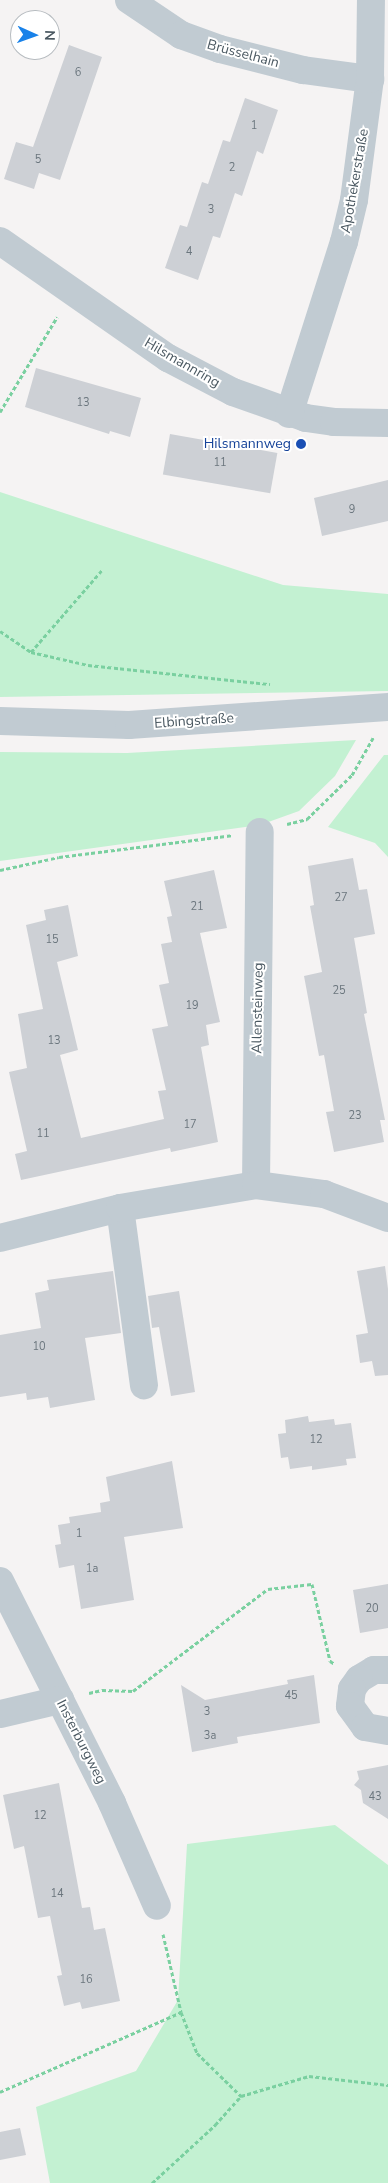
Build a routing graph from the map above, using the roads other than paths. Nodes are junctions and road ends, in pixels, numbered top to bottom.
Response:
1 (128, 0) edge
2 (371, 0) edge
3 (370, 78) junction
4 (0, 241) edge
5 (289, 414) junction
6 (388, 423) edge
7 (388, 707) edge
8 (0, 722) edge
9 (260, 832) road end
10 (256, 1185) junction
11 (120, 1208) junction
12 (388, 1218) edge
13 (0, 1238) edge
14 (144, 1385) dead end
15 (0, 1581) edge
16 (388, 1670) edge
17 (60, 1700) junction
18 (0, 1714) edge
19 (388, 1731) edge
20 (157, 1906) road end

1 - 3 street, Brüsselhain
2 - 3 street, Apothekerstraße
3 - 5 street, Apothekerstraße
4 - 5 street, Hilsmannring
5 - 6 street, Hilsmannring
7 - 8 street, Elbingstraße
9 - 10 street, Allensteinweg
10 - 11 street
10 - 12 street
11 - 13 street
11 - 14 street
15 - 17 street, Insterburgweg
16 - 19 street
17 - 18 street
17 - 20 street, Insterburgweg

